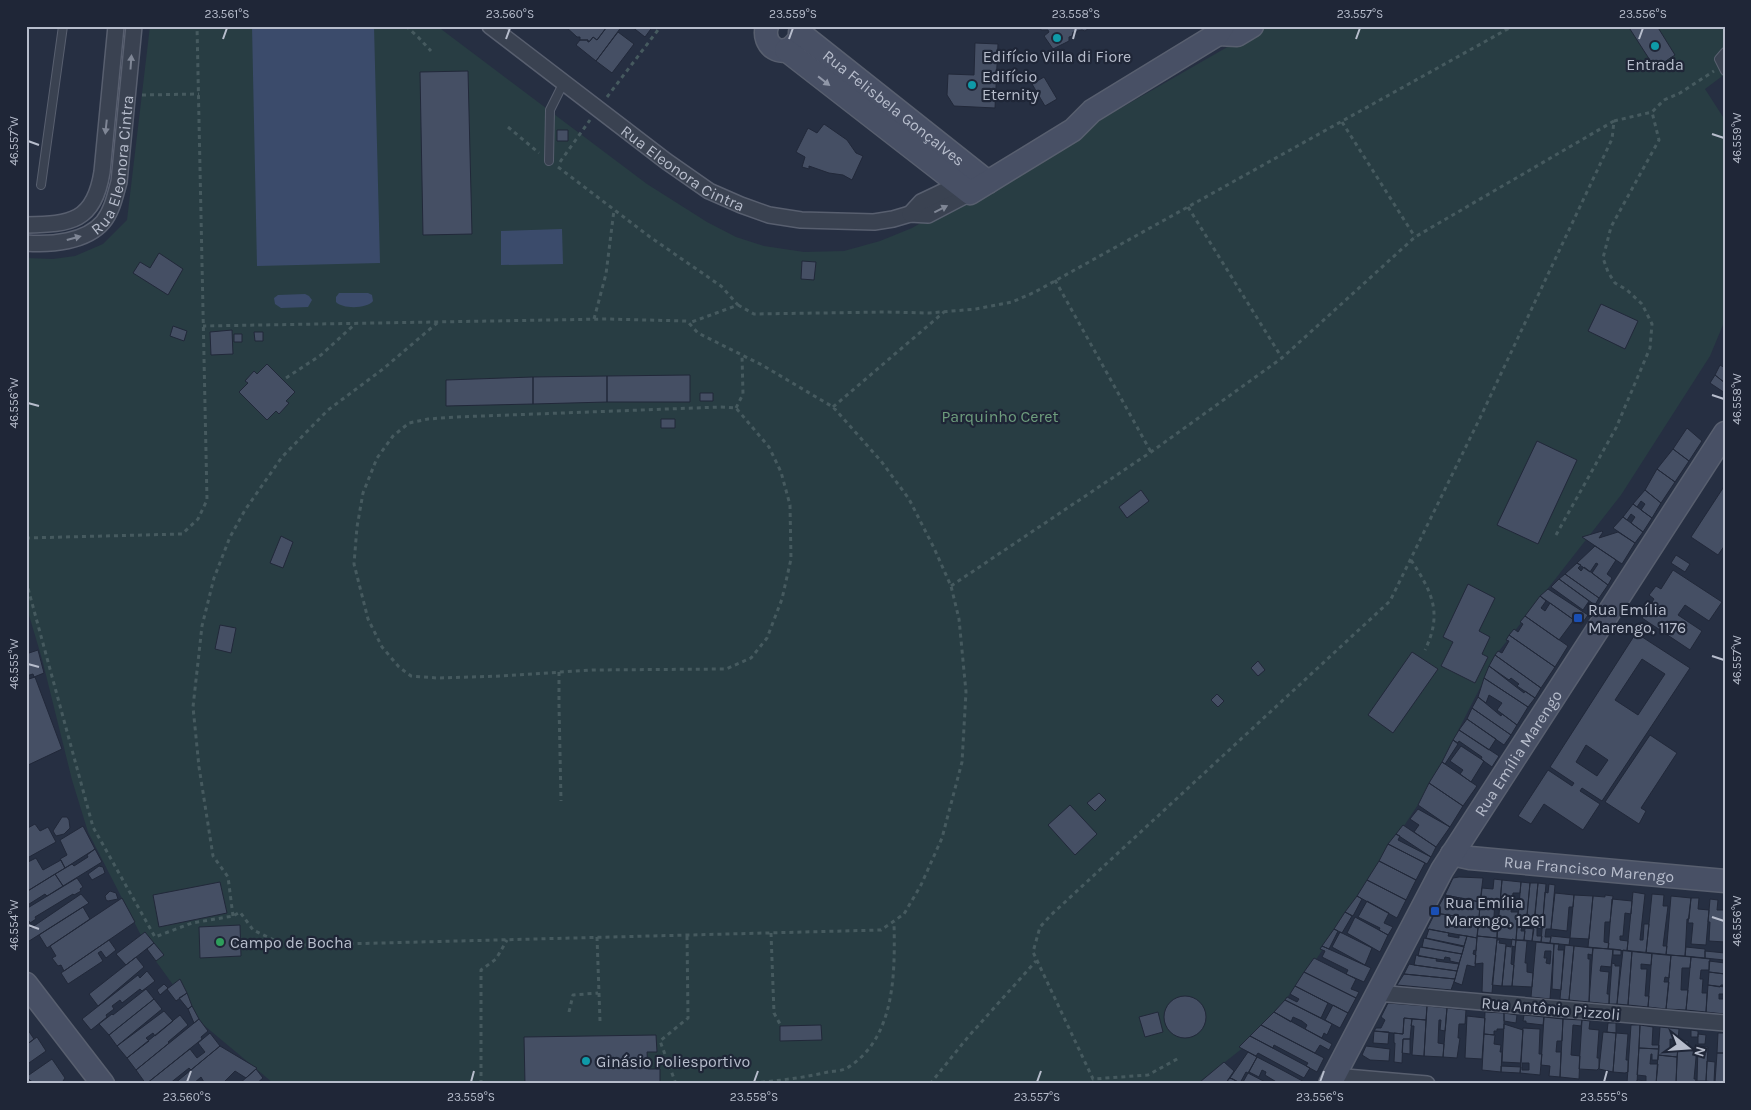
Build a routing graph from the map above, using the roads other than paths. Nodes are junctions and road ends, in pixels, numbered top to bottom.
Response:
1 (63, 26) edge
2 (116, 26) edge
3 (134, 26) edge
4 (490, 26) edge
5 (1252, 26) edge
6 (762, 28) edge
7 (799, 28) edge
8 (1220, 30) edge
9 (786, 50) junction
10 (1725, 52) edge
11 (1723, 68) edge
12 (564, 82) junction
13 (549, 161) road end
14 (973, 184) junction
15 (41, 185) dead end
16 (26, 225) edge
17 (26, 243) edge
18 (1725, 433) edge
19 (1452, 854) junction
20 (1725, 881) edge
21 (26, 984) edge
22 (1377, 993) junction
23 (1725, 1023) edge
24 (1332, 1080) edge
25 (103, 1084) edge
26 (1427, 1084) edge

1 - 15 lane
2 -> 16 street, Rua Eleonora Cintra
17 -> 3 street, Rua Eleonora Cintra
4 - 12 street, Rua Eleonora Cintra
5 - 8 street, Rua Eleonora Cintra
6 - 9 street, Rua Felisbela Gonçalves
7 - 9 street
7 - 14 street, Rua Felisbela Gonçalves
8 - 14 street, Rua Eleonora Cintra
9 -> 14 street, Rua Felisbela Gonçalves
10 - 11 lane
12 - 13 lane
12 - 14 street, Rua Eleonora Cintra
18 - 19 street, Rua Emília Marengo
19 - 20 street, Rua Francisco Marengo
19 - 22 street, Rua Emília Marengo
21 - 25 street
22 - 23 street, Rua Antônio Pizzoli
22 - 24 street, Rua Emília Marengo
24 - 26 street

